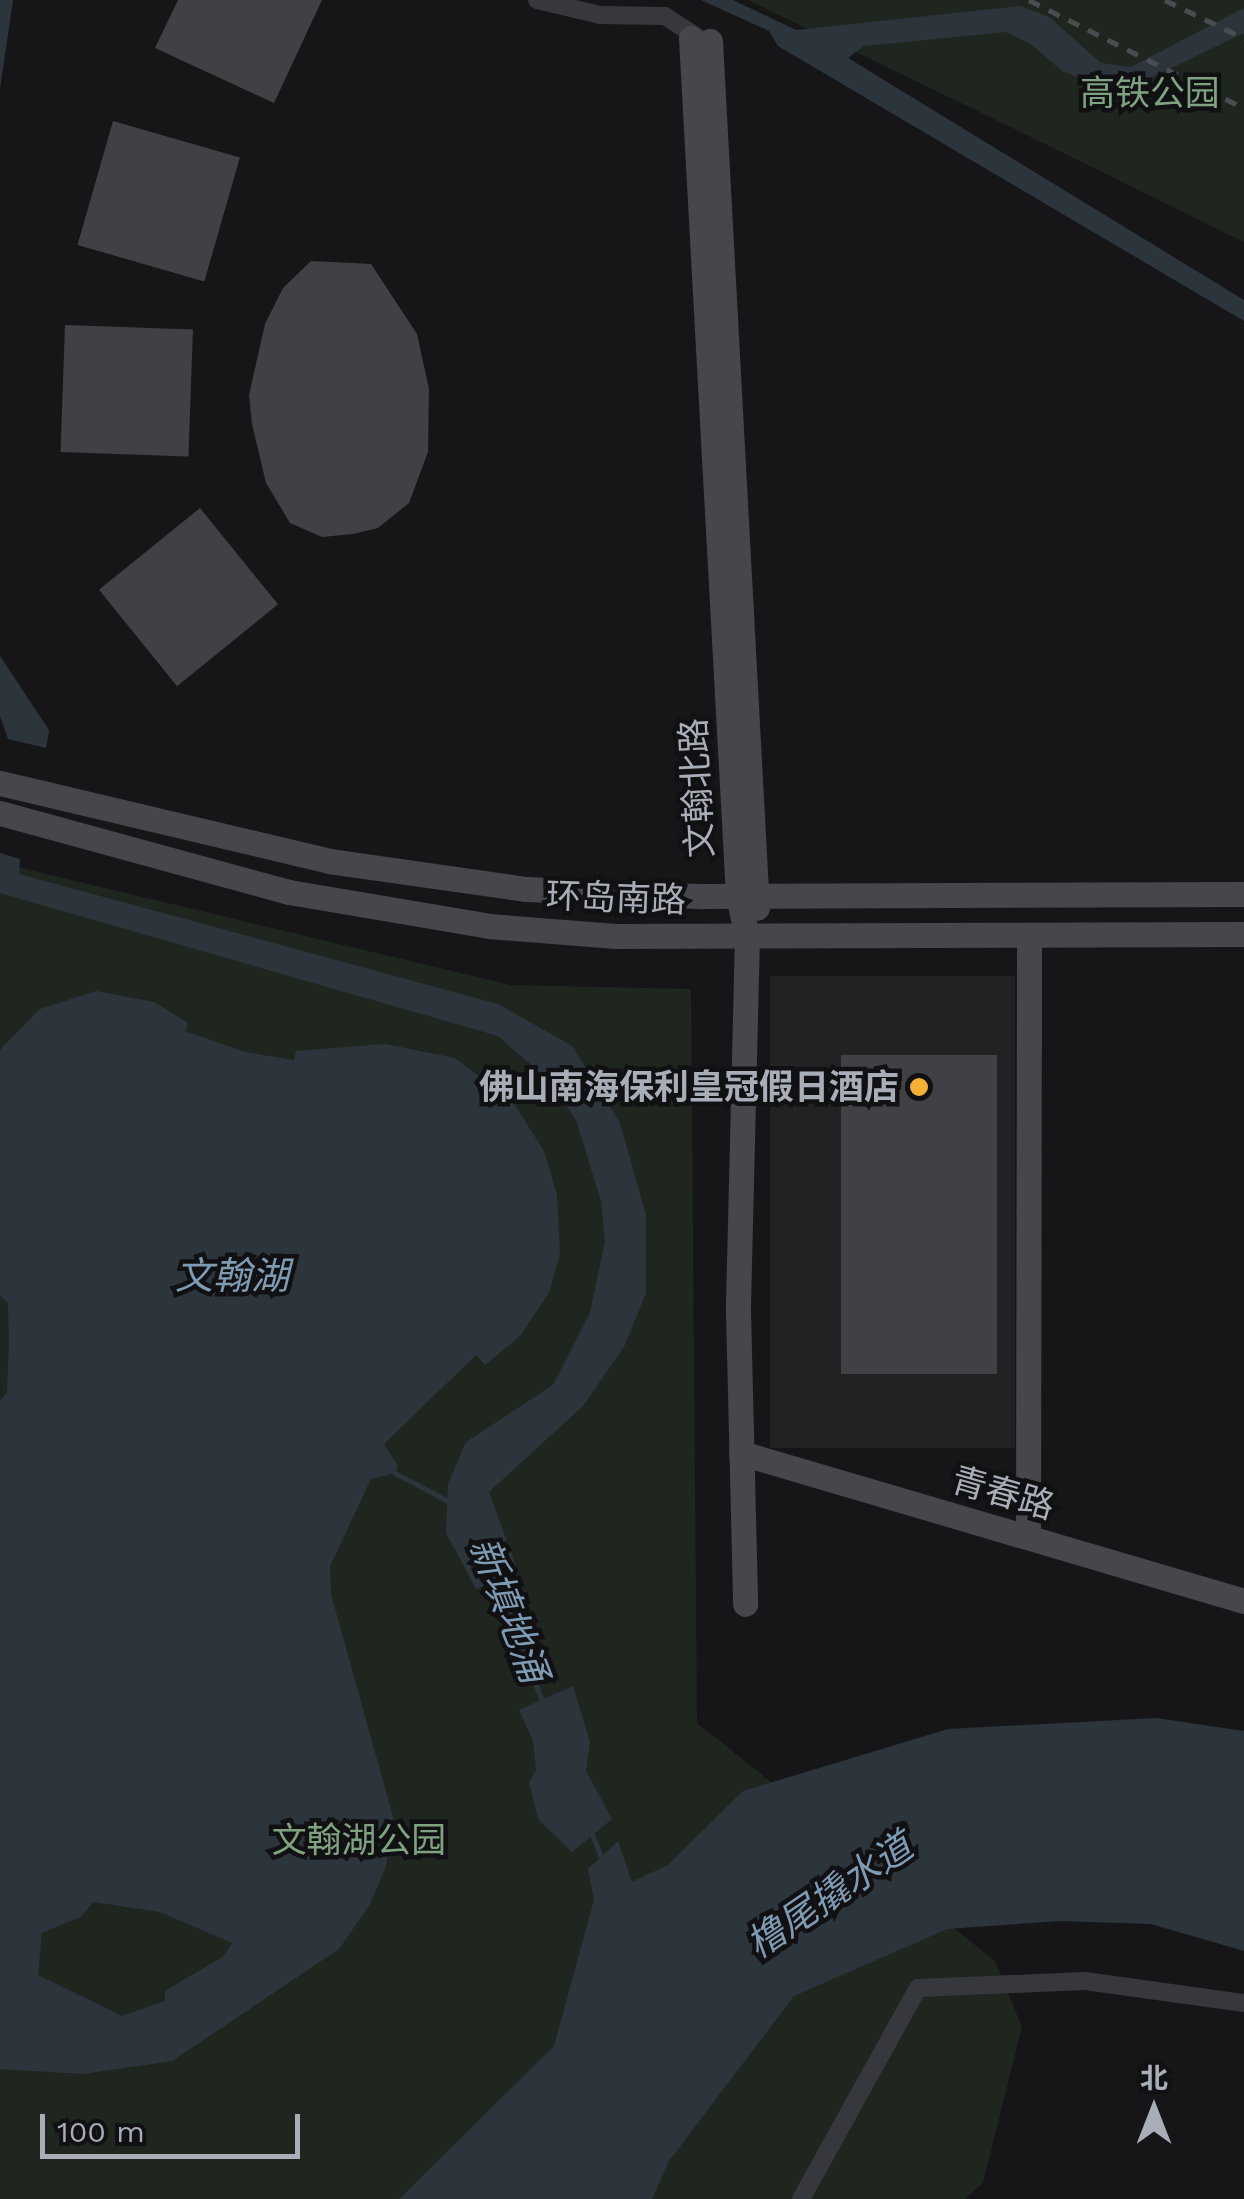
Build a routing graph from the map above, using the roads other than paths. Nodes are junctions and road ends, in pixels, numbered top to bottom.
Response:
1 (537, 0) edge
2 (701, 39) joint
3 (0, 783) edge
4 (0, 813) edge
5 (1244, 894) edge
6 (750, 896) junction
7 (1029, 934) junction
8 (1244, 934) edge
9 (747, 936) junction
10 (741, 1453) junction
11 (1028, 1536) junction
12 (1244, 1601) edge
13 (744, 1604) dead end
14 (1244, 2002) edge
15 (800, 2199) edge

1 - 2 street
2 - 6 street, 文翰北路
3 - 6 street, 环岛南路
4 - 9 street, 环岛南路
5 - 6 street, 环岛南路
6 - 9 street, 文翰北路
7 - 8 street, 环岛南路
7 - 9 street, 环岛南路
7 - 11 street
9 - 10 street, 文翰北路
10 - 11 street, 青春路
10 - 13 street, 文翰北路
11 - 12 street, 青春路
14 - 15 street

